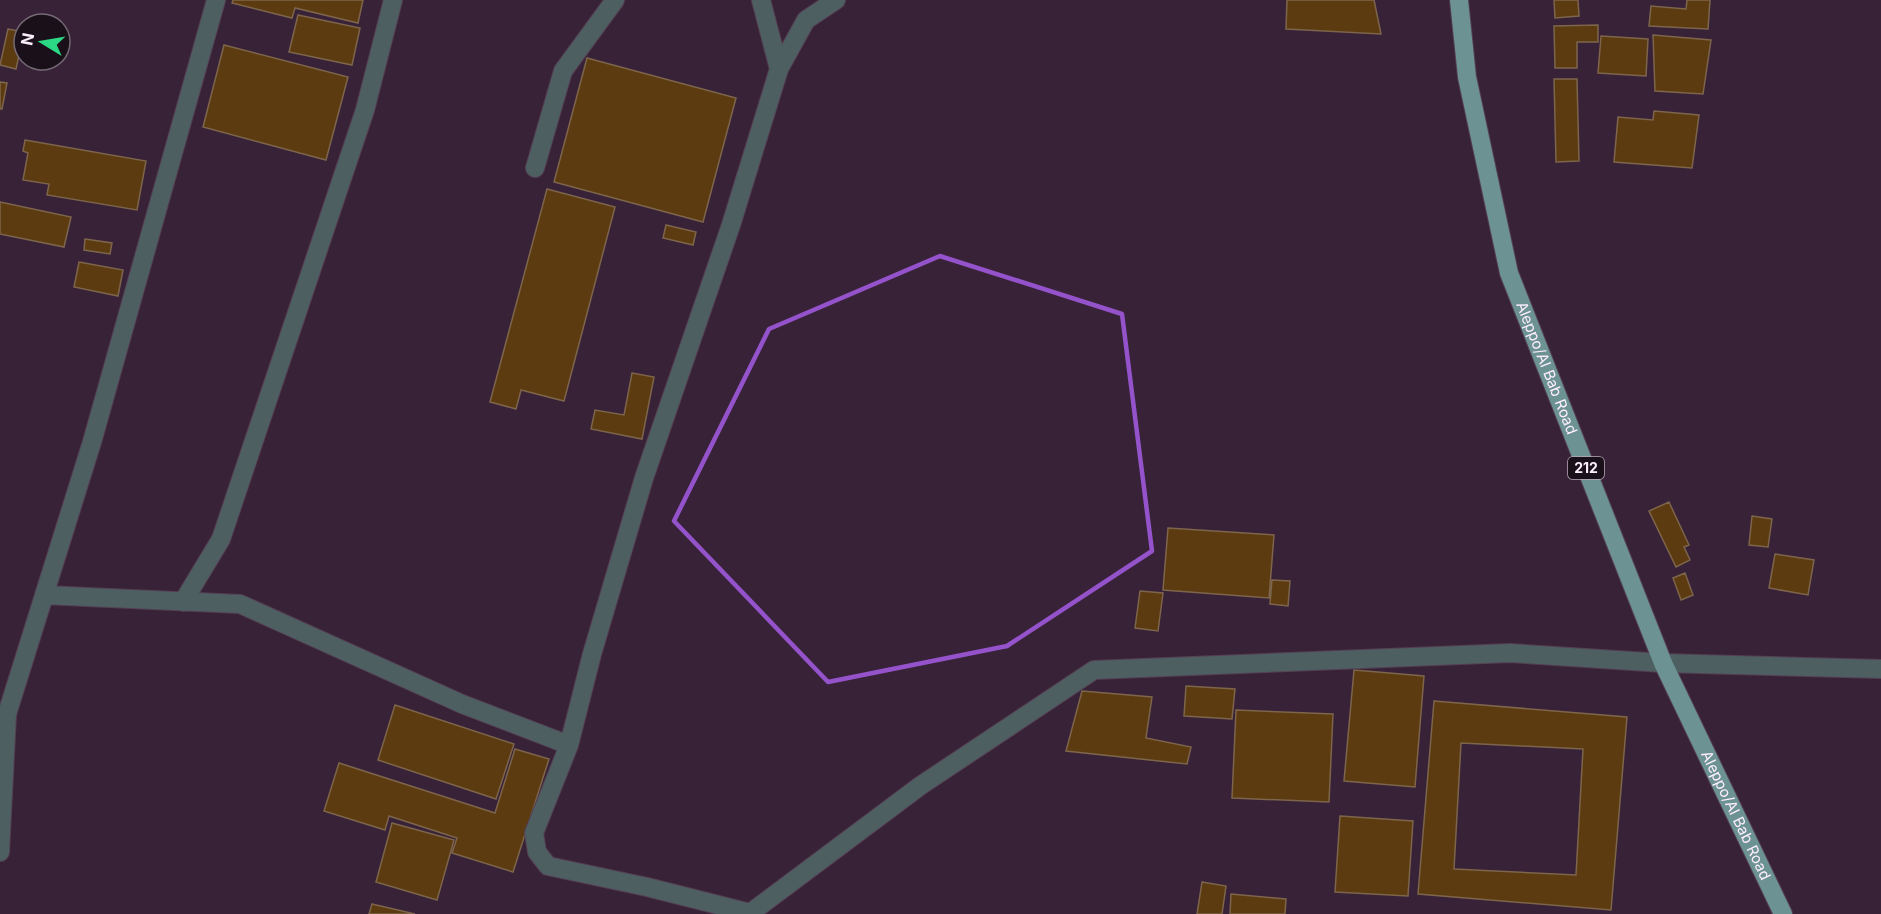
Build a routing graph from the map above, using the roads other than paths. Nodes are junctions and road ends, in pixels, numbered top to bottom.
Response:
1 (216, 0) edge
2 (393, 0) edge
3 (615, 0) edge
4 (761, 0) edge
5 (836, 0) edge
6 (1459, 0) edge
7 (779, 69) junction
8 (535, 168) dead end
9 (45, 595) junction
10 (183, 602) junction
11 (1664, 663) junction
12 (1881, 669) edge
13 (569, 745) junction
14 (0, 852) edge
15 (749, 914) edge
16 (1783, 914) edge

1 - 9 street
2 - 10 street
3 - 8 street
4 - 7 street
5 - 7 street
6 - 11 main road, Aleppo/Al Bab Road / 212
7 - 13 street
9 - 10 street
9 - 14 street
10 - 13 street
11 - 12 street
11 - 15 street
11 - 16 main road, Aleppo/Al Bab Road / 212
13 - 15 street

